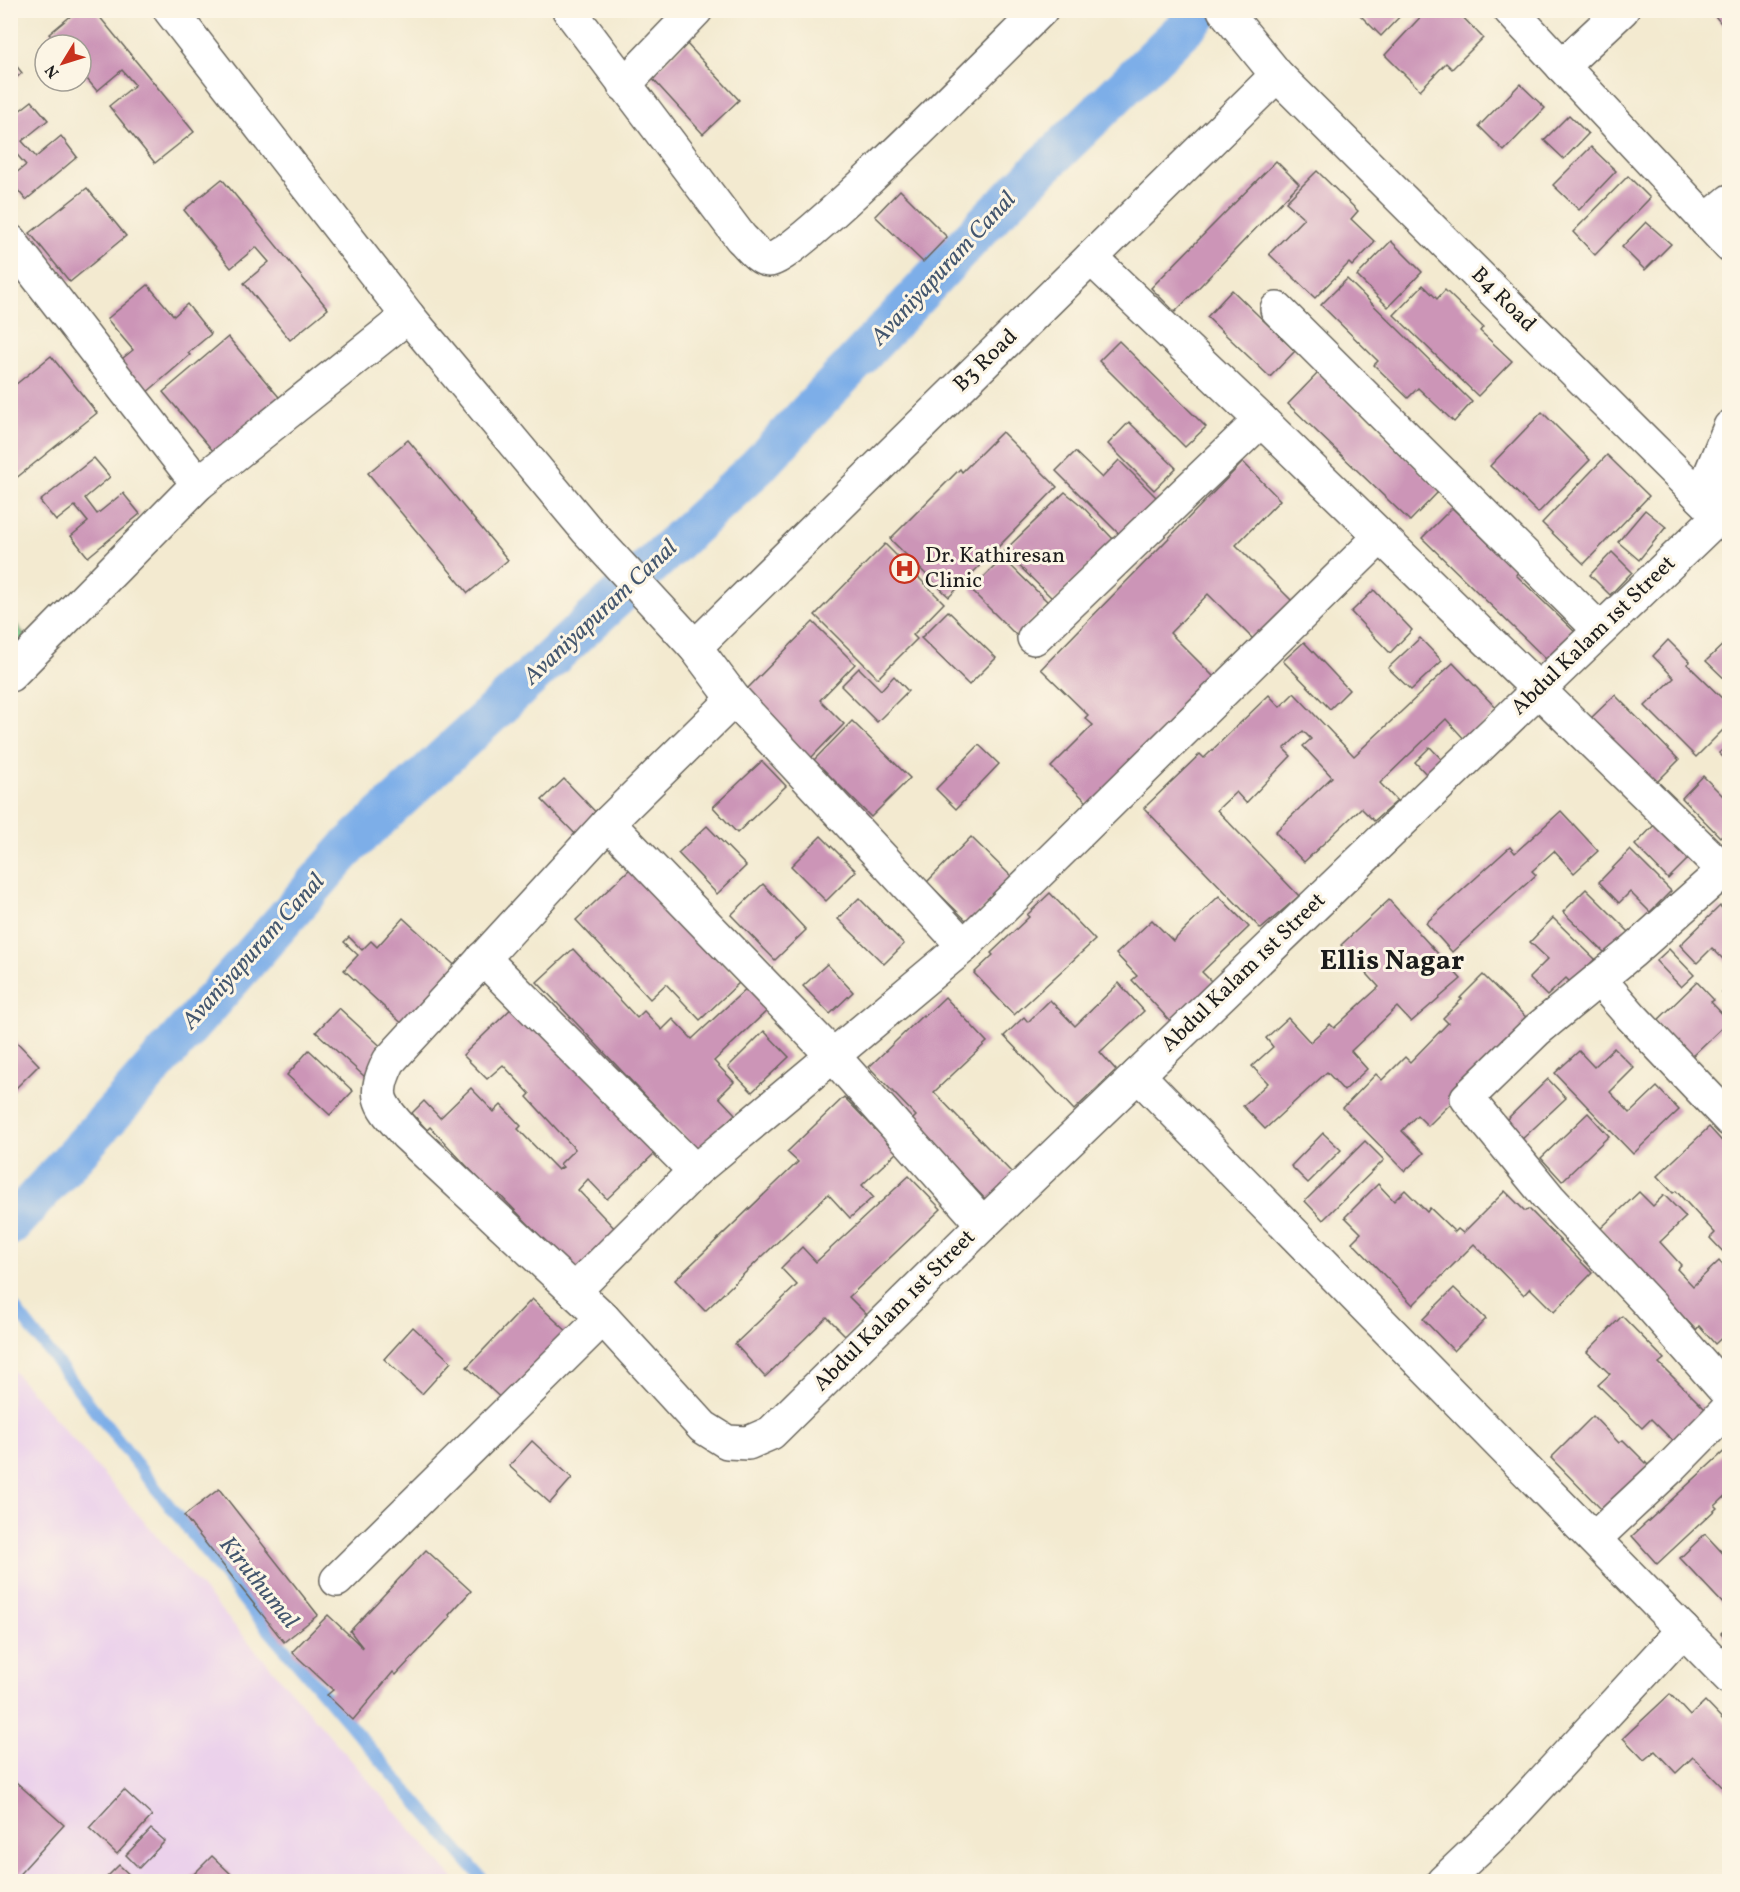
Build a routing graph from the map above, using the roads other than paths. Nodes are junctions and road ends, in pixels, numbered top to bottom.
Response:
1 (170, 10) edge
2 (569, 10) edge
3 (696, 10) edge
4 (1041, 10) edge
5 (1510, 10) edge
6 (1622, 10) edge
7 (1240, 18) edge
8 (1562, 66) junction
9 (1277, 75) junction
10 (624, 85) junction
11 (1718, 211) edge
12 (10, 241) edge
13 (1730, 246) edge
14 (1091, 258) junction
15 (1277, 309) dead end
16 (408, 316) junction
17 (1260, 420) junction
18 (1730, 427) edge
19 (198, 484) junction
20 (1717, 513) edge
21 (1380, 537) junction
22 (1600, 630) junction
23 (1034, 638) dead end
24 (695, 647) junction
25 (10, 675) edge
26 (1538, 690) junction
27 (734, 699) junction
28 (608, 823) junction
29 (1727, 868) edge
30 (964, 946) junction
31 (1633, 951) junction
32 (483, 958) junction
33 (1599, 979) junction
34 (1632, 1017) junction
35 (834, 1057) junction
36 (1138, 1075) junction
37 (1730, 1120) edge
38 (695, 1171) junction
39 (983, 1224) junction
40 (574, 1290) junction
41 (603, 1318) junction
42 (1730, 1396) edge
43 (1730, 1407) edge
44 (1594, 1539) junction
45 (337, 1580) dead end
46 (1683, 1630) junction
47 (1730, 1678) edge
48 (1443, 1881) edge

1 - 16 street
2 - 10 street
3 - 10 street
4 - 10 street
5 - 8 street
6 - 8 street
7 - 9 street, B4 Road
8 - 11 street
9 - 14 street, B3 Road
9 - 20 street, B4 Road
11 - 13 street
12 - 19 street
14 - 17 street
14 - 24 street, B3 Road
15 - 22 street
16 - 19 street
16 - 24 street
17 - 21 street
17 - 23 street
18 - 20 street
19 - 25 street
20 - 22 street, Abdul Kalam 1st Street
21 - 26 street
21 - 30 street
22 - 26 street, Abdul Kalam 1st Street
24 - 27 street
26 - 29 street
26 - 36 street, Abdul Kalam 1st Street
27 - 28 street
27 - 30 street
28 - 32 street
28 - 35 street
29 - 31 street
30 - 35 street
31 - 33 street
31 - 34 street
32 - 38 street
32 - 40 street
33 - 34 street
33 - 42 street
34 - 37 street
35 - 38 street
35 - 39 street
36 - 39 street, Abdul Kalam 1st Street
36 - 44 street
38 - 40 street
39 - 41 street, Abdul Kalam 1st Street
40 - 41 street
41 - 45 street
43 - 44 street
44 - 46 street
46 - 47 street
46 - 48 street

